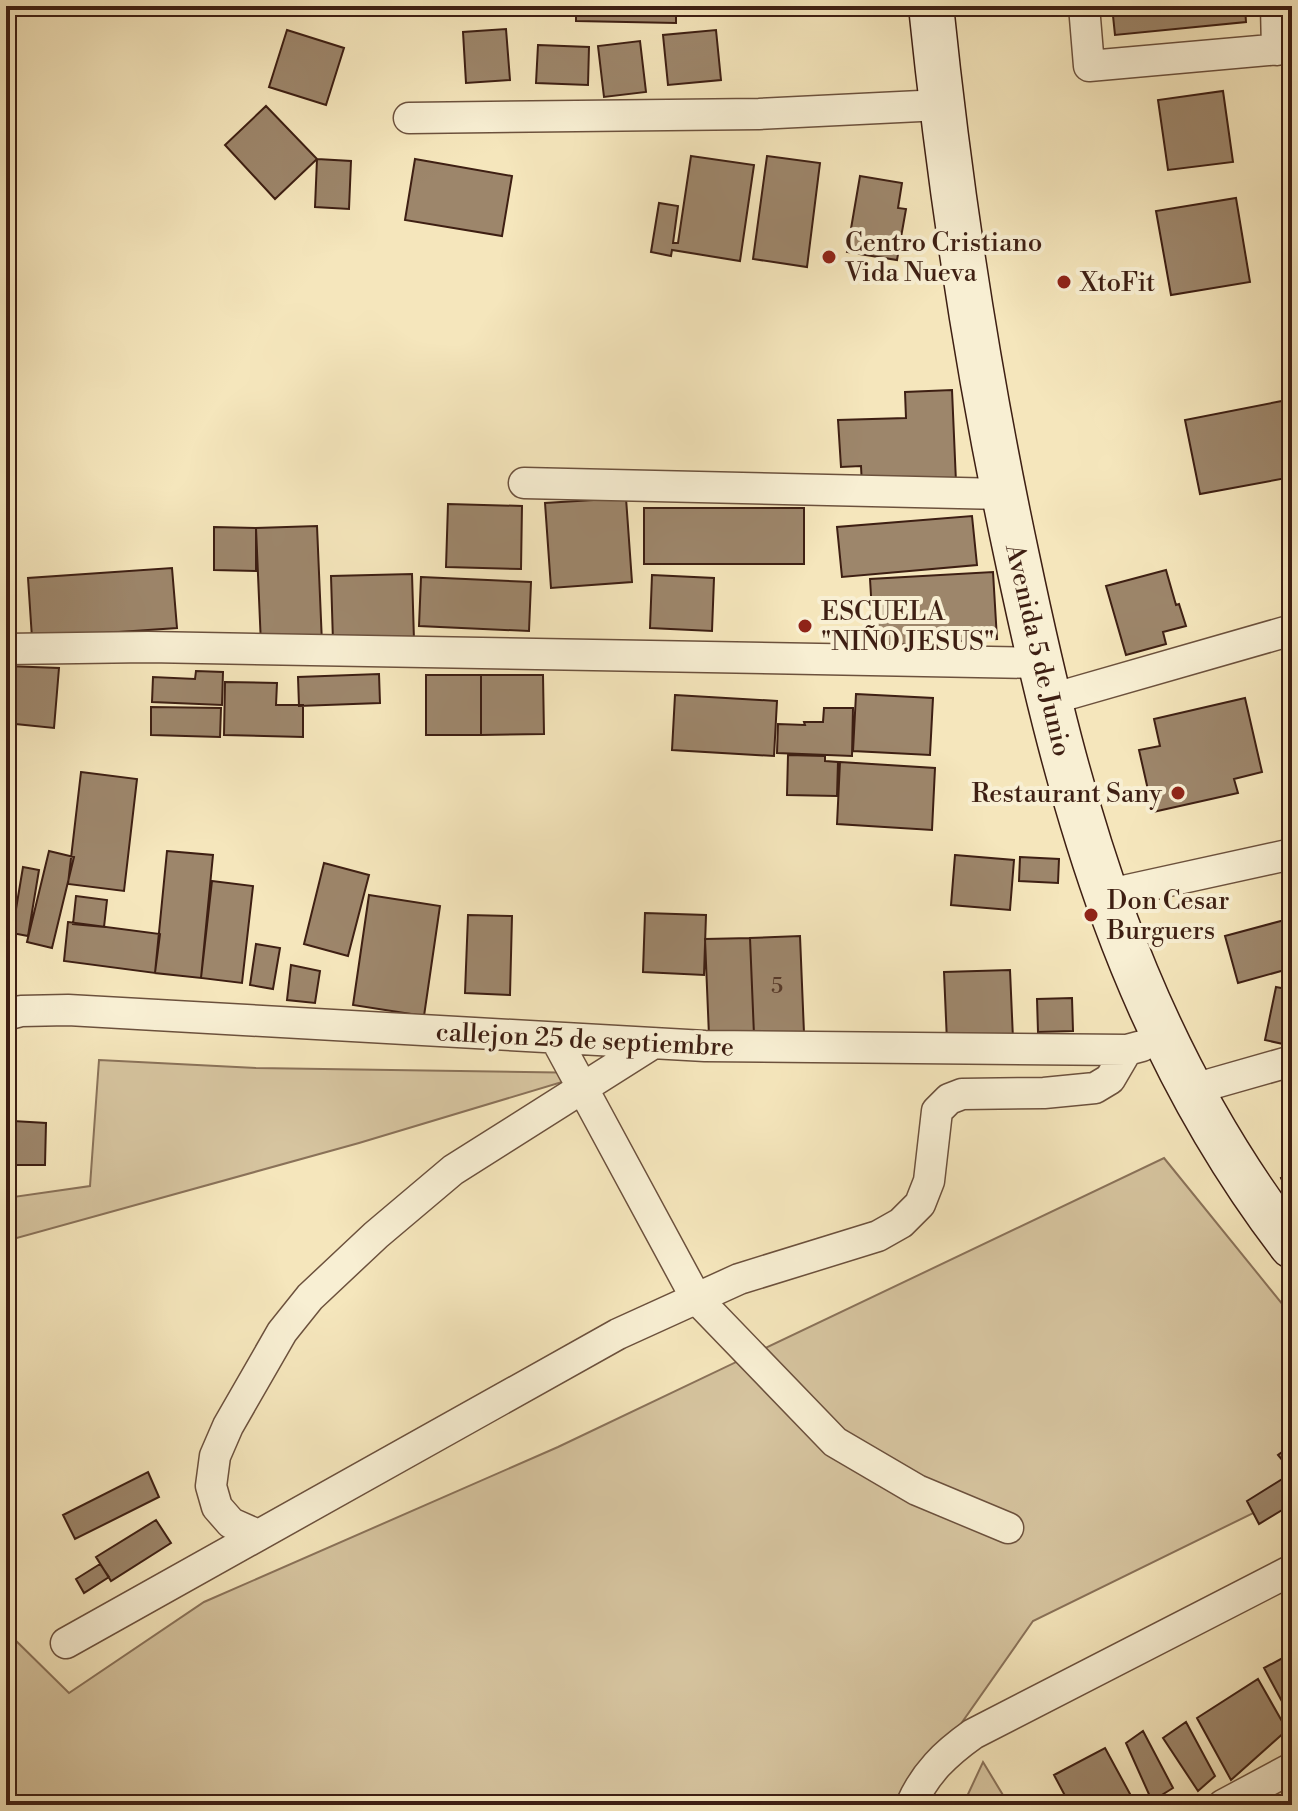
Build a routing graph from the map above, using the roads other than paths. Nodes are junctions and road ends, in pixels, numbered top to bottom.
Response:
1 (931, 6) edge
2 (1084, 6) edge
3 (1276, 6) edge
4 (1284, 49) edge
5 (941, 105) junction
6 (409, 118) dead end
7 (524, 483) dead end
8 (1003, 494) junction
9 (1292, 630) edge
10 (6, 649) edge
11 (1044, 681) junction
12 (1292, 854) edge
13 (1105, 895) junction
14 (11, 1011) edge
15 (556, 1039) junction
16 (652, 1044) junction
17 (1146, 1045) junction
18 (1292, 1061) edge
19 (583, 1087) junction
20 (1190, 1090) junction
21 (1292, 1246) edge
22 (696, 1298) junction
23 (1008, 1528) dead end
24 (258, 1535) junction
25 (1292, 1570) edge
26 (66, 1643) dead end
27 (1292, 1768) edge
28 (911, 1805) edge
29 (1223, 1805) edge

1 - 5 street, Avenida 5 de Junio
2 - 4 street
3 - 4 street
5 - 6 street
5 - 8 street, Avenida 5 de Junio
7 - 8 street
8 - 11 street, Avenida 5 de Junio
9 - 11 street
10 - 11 street
11 - 13 street, Avenida 5 de Junio
12 - 13 street
13 - 17 street, Avenida 5 de Junio
14 - 15 street, callejon 25 de septiembre
15 - 16 street, callejon 25 de septiembre
15 - 19 street
16 - 17 street, callejon 25 de septiembre
16 - 19 street
17 - 20 street, Avenida 5 de Junio
17 - 22 street
18 - 20 street
19 - 22 street
19 - 24 street
20 - 21 street, Avenida 5 de Junio
22 - 23 street
22 - 24 street
24 - 26 street
25 - 28 street
27 - 29 street

